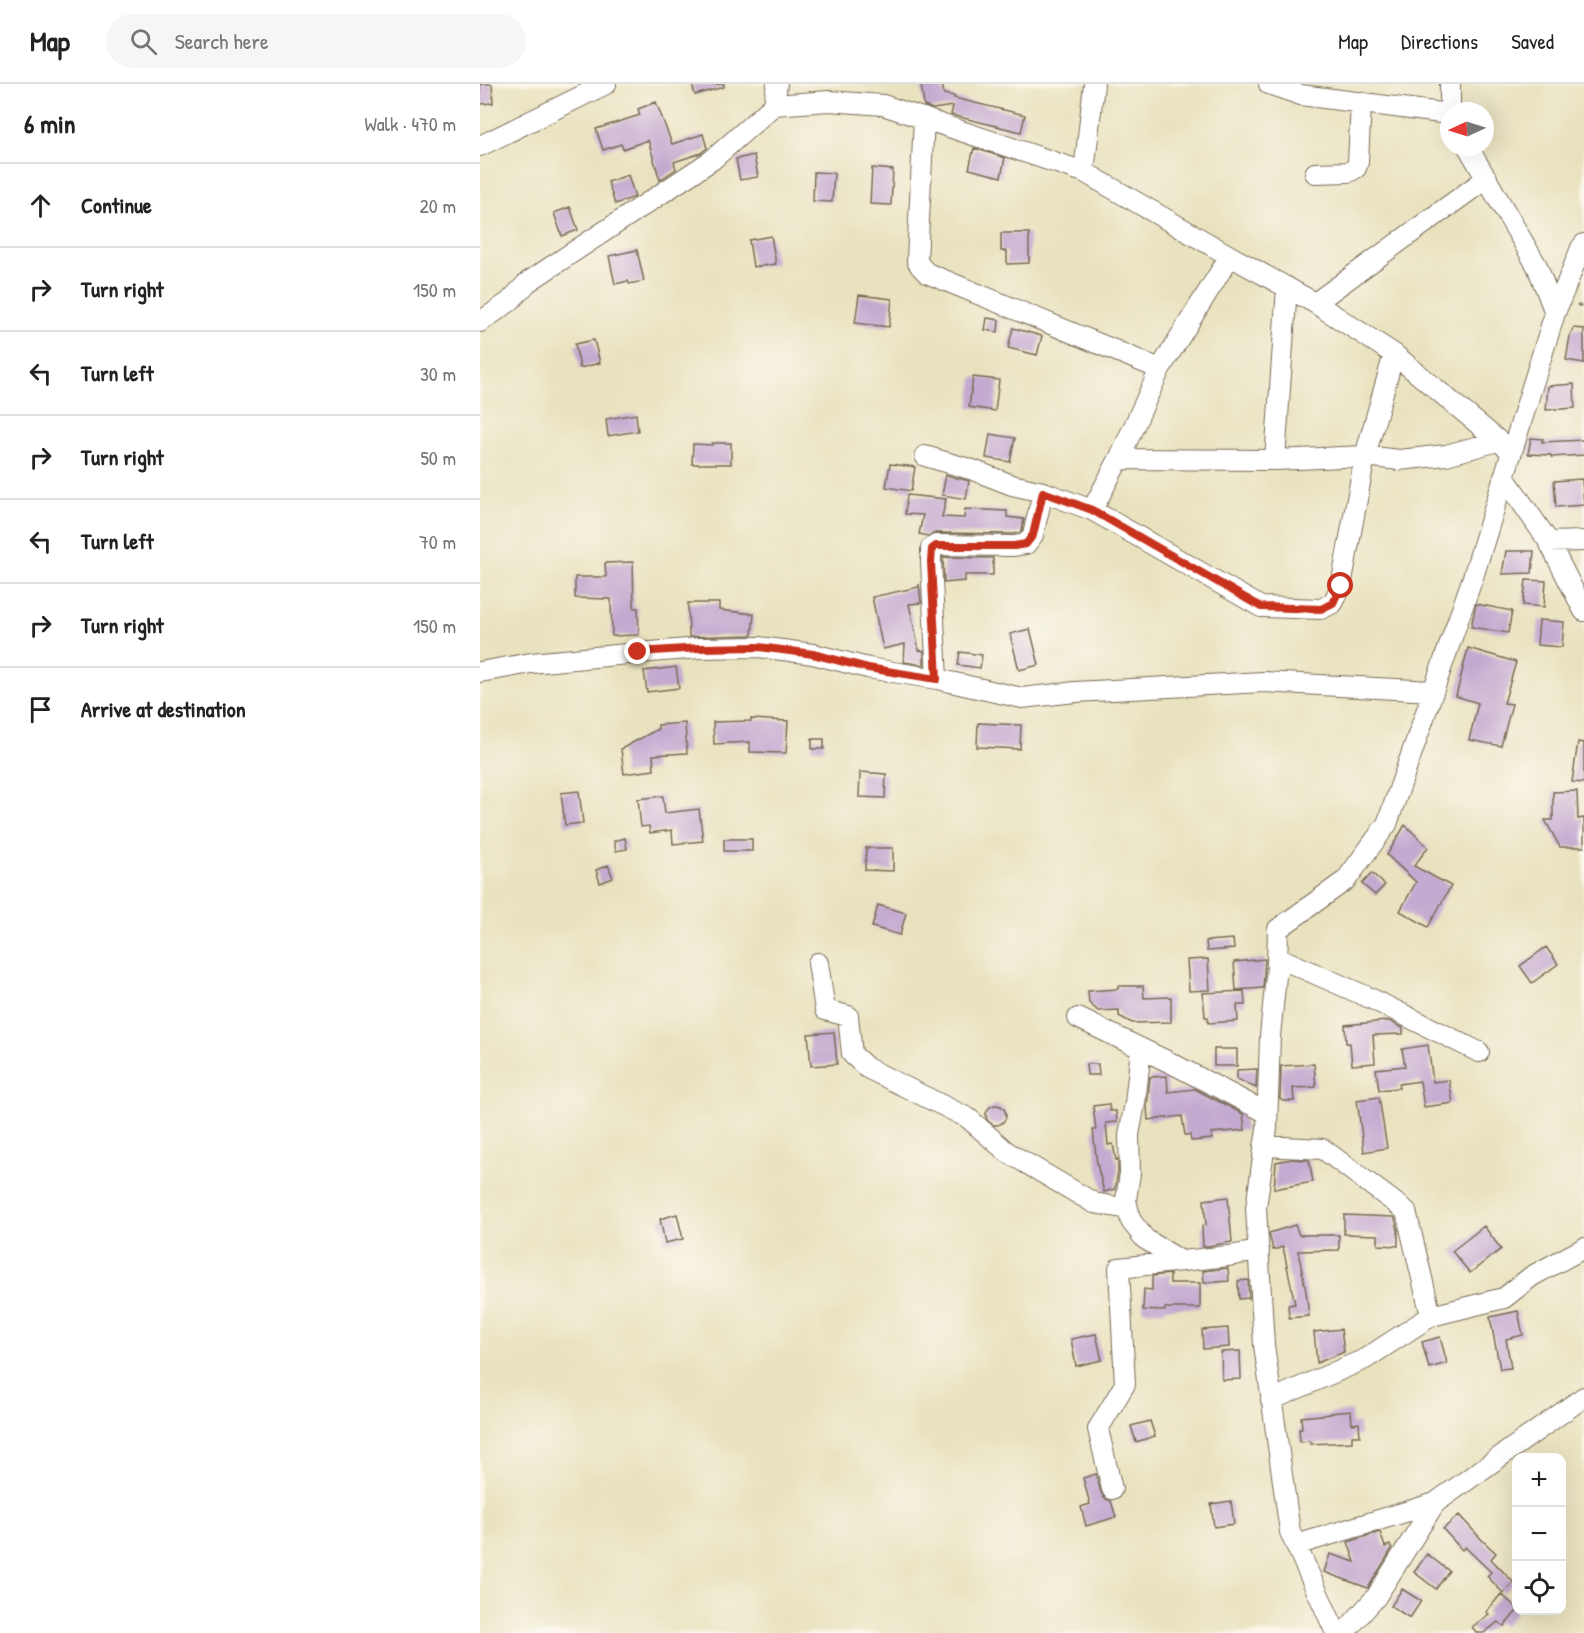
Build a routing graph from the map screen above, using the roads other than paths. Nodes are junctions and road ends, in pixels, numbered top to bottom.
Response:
1 (606, 84) edge
2 (777, 84) edge
3 (1094, 84) edge
4 (1269, 84) edge
5 (1450, 84) edge
6 (1301, 89) edge
7 (1361, 102) junction
8 (1449, 102) edge
9 (774, 105) junction
10 (1440, 111) edge
11 (924, 118) junction
12 (480, 146) edge
13 (1474, 156) edge
14 (1084, 172) junction
15 (1315, 173) dead end
16 (1487, 178) junction
17 (1584, 244) edge
18 (1230, 256) junction
19 (1287, 287) junction
20 (1315, 303) junction
21 (1555, 313) junction
22 (480, 322) edge
23 (1394, 354) junction
24 (1160, 369) junction
25 (1505, 446) junction
26 (925, 456) dead end
27 (1365, 456) junction
28 (1119, 459) junction
29 (1275, 460) junction
30 (1504, 477) junction
31 (1043, 492) junction
32 (1092, 510) junction
33 (1584, 541) edge
34 (1550, 542) junction
35 (1584, 611) edge
36 (480, 672) edge
37 (937, 679) junction
38 (1433, 691) junction
39 (1277, 957) junction
40 (818, 963) dead end
41 (1078, 1018) dead end
42 (1141, 1049) junction
43 (1479, 1052) dead end
44 (1267, 1113) junction
45 (1264, 1146) junction
46 (1128, 1209) junction
47 (1584, 1248) edge
48 (1259, 1251) junction
49 (1181, 1261) junction
50 (1431, 1316) junction
51 (1584, 1397) edge
52 (1271, 1400) junction
53 (1112, 1490) dead end
54 (1435, 1503) junction
55 (1296, 1545) junction
56 (1336, 1633) edge
57 (1344, 1633) edge

1 - 12 street
2 - 9 street
3 - 14 street
4 - 6 street
5 - 8 street
6 - 7 street
7 - 10 street
7 - 15 street
9 - 11 street
9 - 22 street
11 - 14 street
11 - 24 street
13 - 16 street
14 - 18 street
16 - 20 street
16 - 21 street
17 - 21 street
18 - 19 street
18 - 24 street
19 - 20 street
19 - 29 street
20 - 23 street
21 - 25 street
23 - 25 street
23 - 27 street
24 - 28 street
25 - 27 street
25 - 30 street
26 - 31 street
27 - 29 street
27 - 32 street
28 - 29 street
28 - 32 street
30 - 34 street
30 - 38 street
31 - 32 street
31 - 37 street
33 - 34 street
34 - 35 street
36 - 37 street
37 - 38 street
38 - 39 street
39 - 43 street
39 - 44 street
40 - 46 street
41 - 42 street
42 - 44 street
42 - 46 street
44 - 45 street
45 - 48 street
45 - 50 street
46 - 49 street
47 - 50 street
48 - 49 street
48 - 52 street
49 - 53 street
50 - 52 street
51 - 54 street
52 - 55 street
54 - 55 street
54 - 57 street
55 - 56 street

